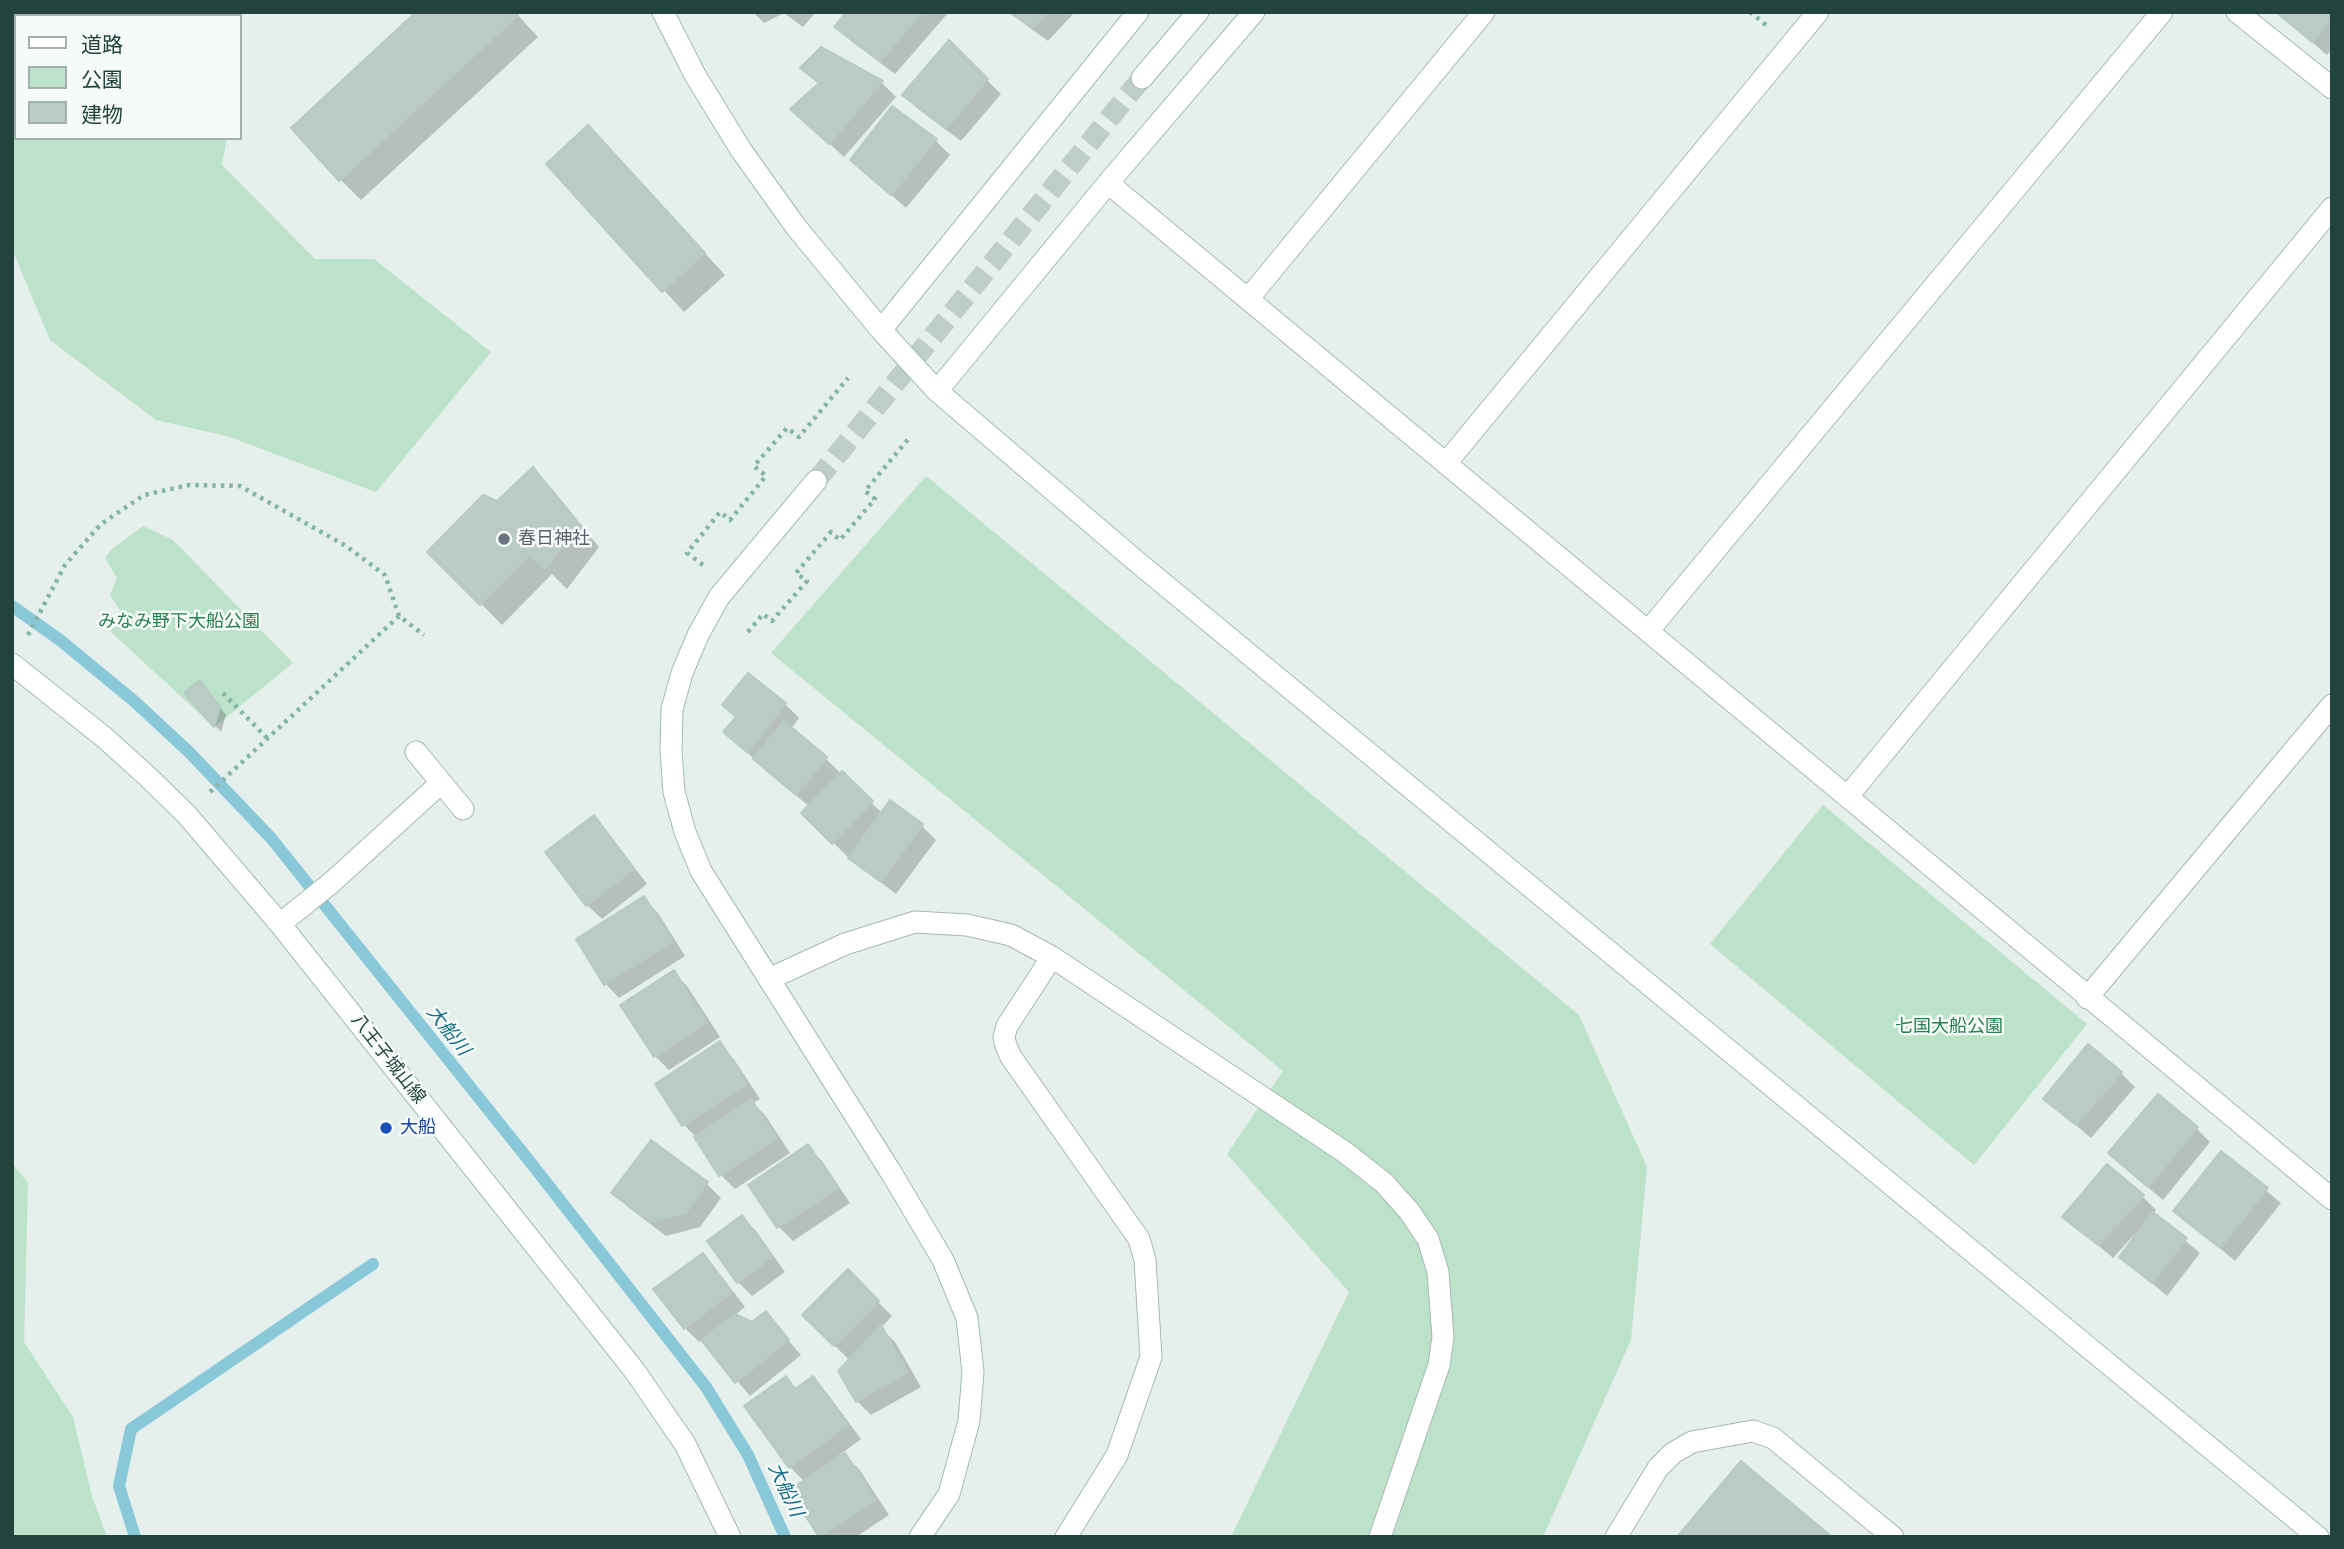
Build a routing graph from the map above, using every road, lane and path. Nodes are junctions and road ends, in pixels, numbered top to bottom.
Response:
1 (663, 12) edge
2 (1138, 12) edge
3 (1198, 12) edge
4 (1254, 12) edge
5 (1484, 12) edge
6 (1818, 12) edge
7 (2162, 12) edge
8 (2237, 12) edge
9 (1142, 78) tunnel mouth
10 (2332, 88) edge
11 (1108, 183) junction
12 (2332, 208) edge
13 (1248, 299) junction
14 (881, 330) junction
15 (848, 378) dead end
16 (937, 391) junction
17 (910, 437) dead end
18 (1447, 463) junction
19 (816, 481) tunnel mouth
20 (708, 568) dead end
21 (399, 616) junction
22 (1649, 630) junction
23 (748, 632) dead end
24 (29, 633) dead end
25 (424, 635) dead end
26 (12, 664) edge
27 (223, 693) dead end
28 (2332, 705) edge
29 (267, 738) junction
30 (416, 752) dead end
31 (440, 783) junction
32 (209, 793) dead end
33 (1847, 796) junction
34 (463, 809) dead end
35 (280, 924) junction
36 (1052, 957) junction
37 (769, 979) junction
38 (2087, 998) junction
39 (2329, 1191) edge
40 (730, 1537) edge
41 (920, 1537) edge
42 (1066, 1537) edge
43 (1380, 1537) edge
44 (1616, 1537) edge
45 (1894, 1537) edge
46 (2318, 1537) edge

1 - 14 street
2 - 14 street
3 - 9 street
4 - 11 street
5 - 13 street
6 - 18 street
7 - 22 street
8 - 10 street
11 - 13 street
11 - 16 street
12 - 33 street
13 - 18 street
14 - 16 street
15 - 20 path
16 - 46 street
17 - 23 path
18 - 22 street
19 - 37 street
21 - 24 path
21 - 25 path
21 - 29 path
22 - 33 street
26 - 35 street, 八王子城山線
27 - 29 path
28 - 38 street
29 - 32 path
30 - 31 street
31 - 34 street
31 - 35 street
33 - 38 street
35 - 40 street, 八王子城山線
36 - 37 street
36 - 42 street
36 - 43 street
37 - 41 street
38 - 39 street
44 - 45 street

